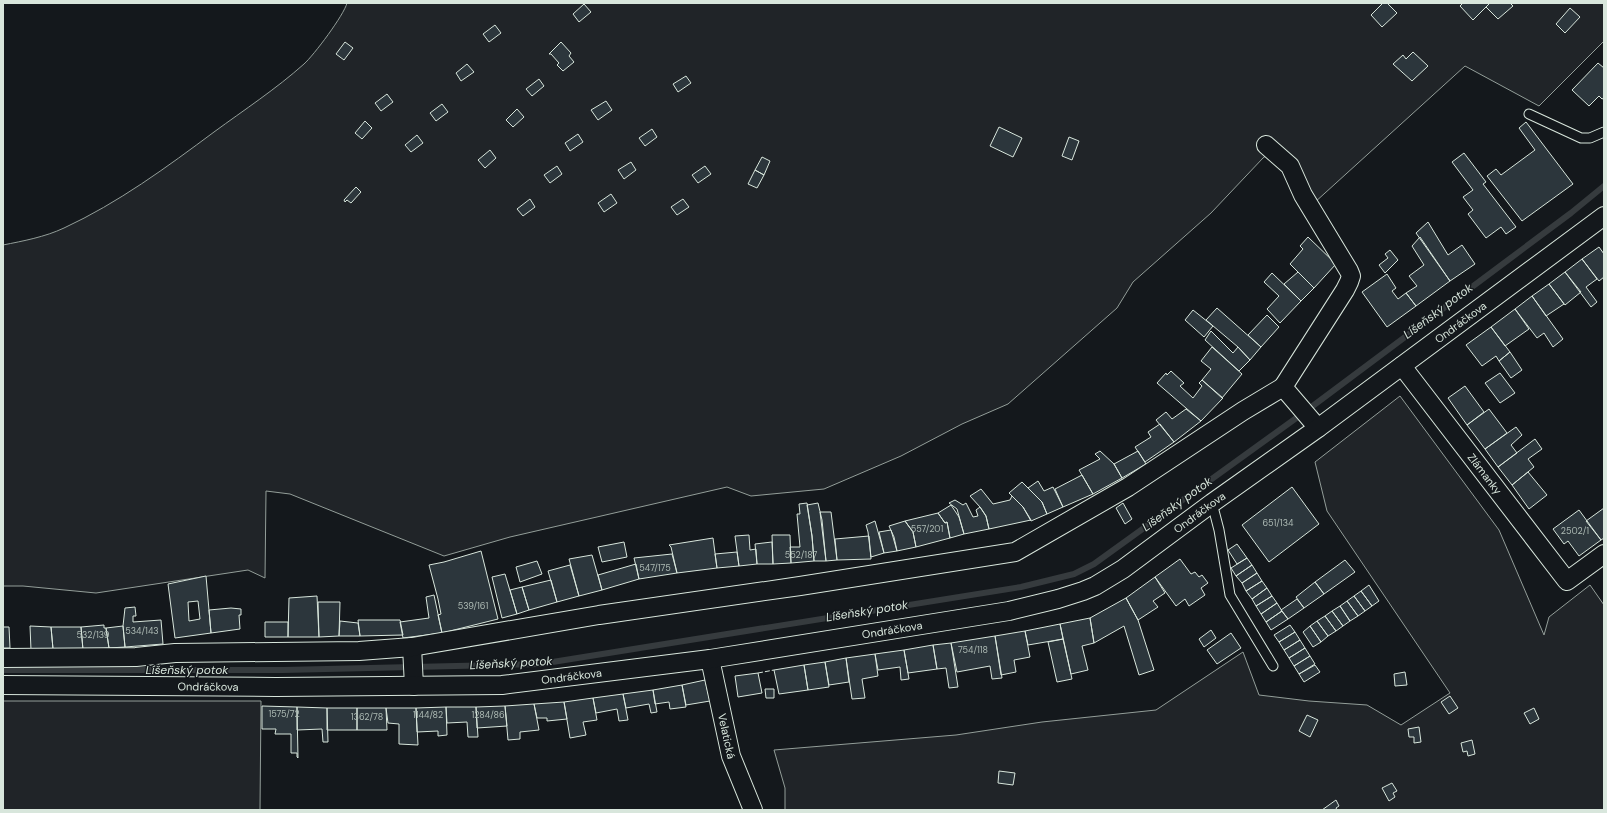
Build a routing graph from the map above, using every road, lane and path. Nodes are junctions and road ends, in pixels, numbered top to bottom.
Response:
1 (1529, 114) dead end
2 (1604, 132) edge
3 (1266, 145) dead end
4 (1604, 216) edge
5 (1402, 366) junction
6 (1283, 387) junction
7 (1313, 422) junction
8 (1212, 503) junction
9 (1604, 554) edge
10 (3, 658) edge
11 (710, 659) junction
12 (413, 666) junction
13 (1273, 666) dead end
14 (3, 685) edge
15 (754, 810) edge

1 - 2 lane
3 - 6 street, Ondráčkova
4 - 5 street, Ondráčkova
5 - 7 street, Ondráčkova
5 - 9 street, Zlámanky
6 - 7 street
6 - 12 street, Ondráčkova
7 - 8 street, Ondráčkova
8 - 11 street, Ondráčkova
8 - 13 lane
10 - 12 street, Ondráčkova
11 - 12 street, Ondráčkova
11 - 15 street, Velatická
12 - 14 street, Ondráčkova

